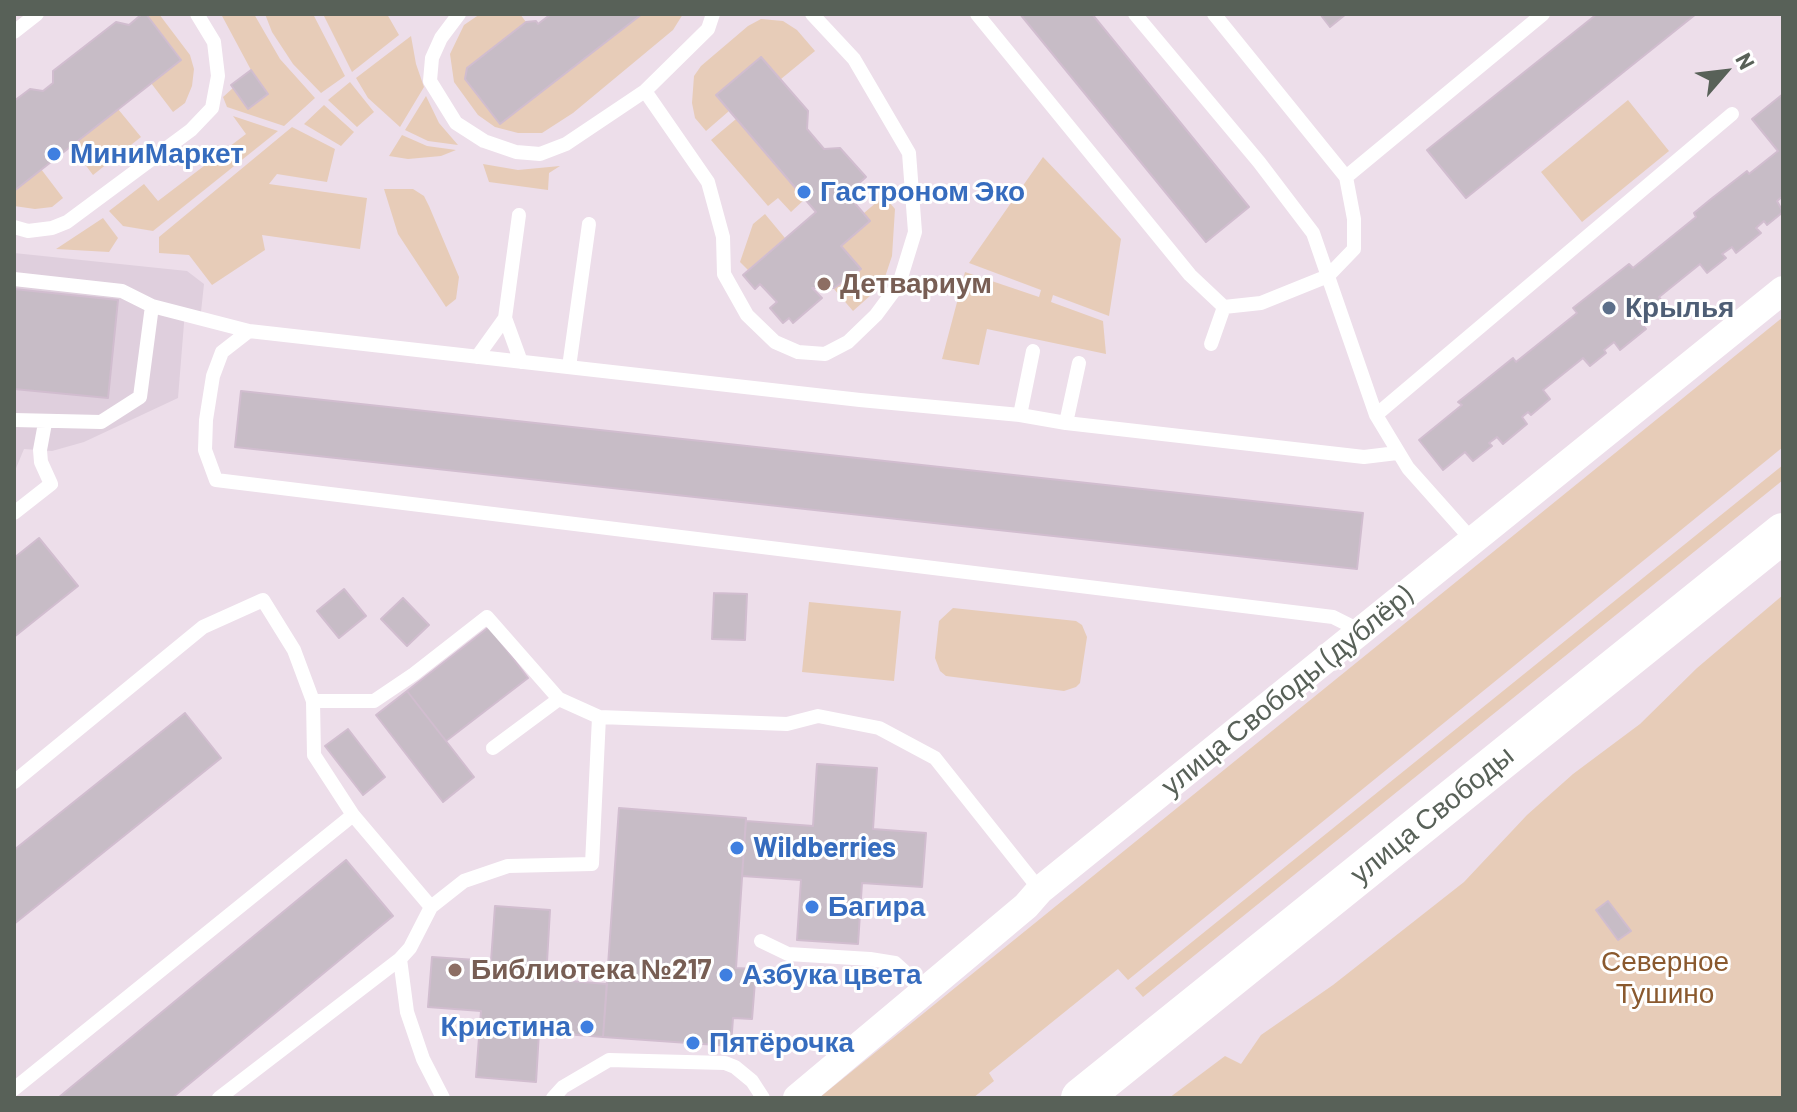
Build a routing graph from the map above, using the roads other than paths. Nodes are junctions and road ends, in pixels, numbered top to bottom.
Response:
1 (37, 14) edge
2 (197, 14) edge
3 (459, 14) edge
4 (713, 14) edge
5 (812, 14) edge
6 (977, 14) edge
7 (1135, 14) edge
8 (1214, 14) edge
9 (1543, 14) edge
10 (14, 32) edge
11 (645, 91) junction
12 (1732, 114) dead end
13 (1346, 177) junction
14 (519, 215) dead end
15 (589, 224) dead end
16 (14, 227) edge
17 (1328, 276) junction
18 (14, 279) edge
19 (1783, 290) edge
20 (152, 306) junction
21 (1224, 307) junction
22 (505, 318) junction
23 (249, 331) junction
24 (1211, 344) dead end
25 (1033, 351) dead end
26 (477, 357) junction
27 (521, 362) junction
28 (1079, 363) dead end
29 (569, 367) junction
30 (1020, 415) junction
31 (1376, 415) junction
32 (14, 420) edge
33 (45, 423) junction
34 (1066, 423) junction
35 (1397, 453) junction
36 (14, 513) edge
37 (1783, 533) edge
38 (1473, 541) junction
39 (1361, 631) junction
40 (559, 699) junction
41 (313, 701) junction
42 (599, 717) junction
43 (493, 748) dead end
44 (14, 782) edge
45 (353, 815) junction
46 (1040, 890) junction
47 (431, 907) junction
48 (761, 941) dead end
49 (400, 959) junction
50 (925, 990) junction
51 (14, 1089) edge
52 (219, 1098) edge
53 (443, 1098) edge
54 (553, 1098) edge
55 (763, 1098) edge
56 (797, 1098) edge
57 (1081, 1098) edge

1 - 10 lane
2 - 16 lane
3 - 11 lane
4 - 11 lane
5 - 11 lane
6 - 21 lane
7 - 17 lane
8 - 13 lane
9 - 13 lane
12 - 31 lane
13 - 17 lane
14 - 22 lane
15 - 29 lane
17 - 21 lane
17 - 31 lane
18 - 20 lane
19 - 38 street, улица Свободы (дублёр)
20 - 23 lane
20 - 33 lane
21 - 24 lane
22 - 26 lane
22 - 27 lane
23 - 26 lane
23 - 39 lane
25 - 30 lane
26 - 27 lane
27 - 29 lane
28 - 34 lane
29 - 30 lane
30 - 34 lane
31 - 35 lane
32 - 33 lane
33 - 36 lane
34 - 35 lane
35 - 38 lane
37 - 57 main road, улица Свободы
38 - 39 street, улица Свободы (дублёр)
39 - 46 street, улица Свободы (дублёр)
40 - 41 lane
40 - 42 lane
40 - 43 lane
41 - 44 lane
41 - 45 lane
42 - 46 lane
42 - 47 lane
45 - 47 lane
45 - 51 lane
46 - 50 street, улица Свободы (дублёр)
47 - 49 lane
48 - 50 lane
49 - 52 lane
49 - 53 lane
50 - 56 street, улица Свободы (дублёр)
54 - 55 lane

